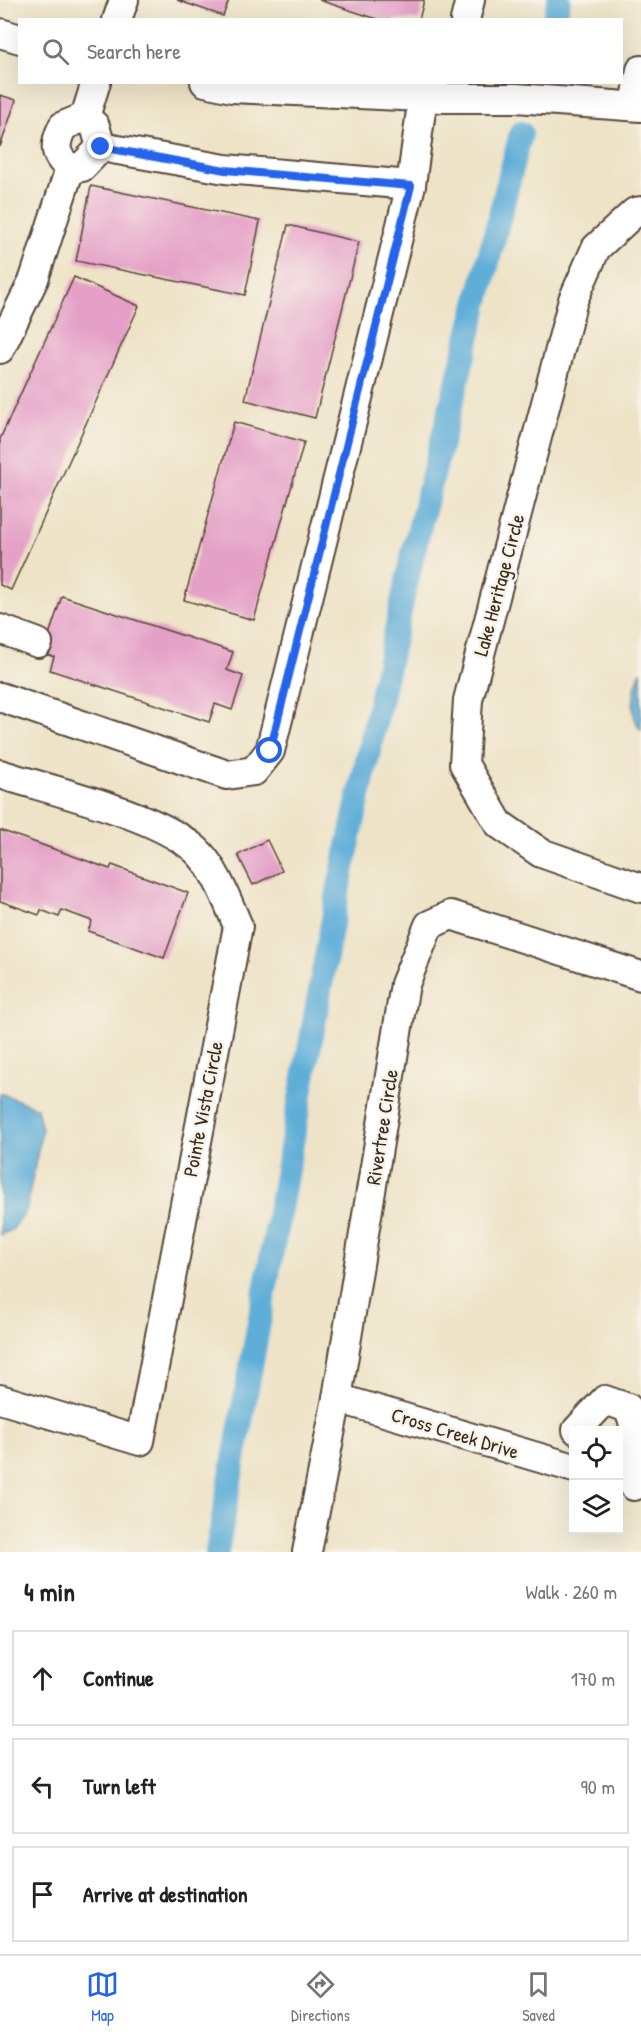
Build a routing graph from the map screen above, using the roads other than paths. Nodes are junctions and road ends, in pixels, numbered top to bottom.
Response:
1 (124, 0) edge
2 (470, 0) edge
3 (118, 18) edge
4 (466, 18) edge
5 (0, 33) edge
6 (18, 38) edge
7 (641, 70) edge
8 (95, 84) edge
9 (215, 84) edge
10 (437, 92) edge
11 (638, 107) edge
12 (85, 117) junction
13 (101, 147) junction
14 (70, 168) junction
15 (411, 186) junction
16 (641, 211) edge
17 (0, 349) edge
18 (0, 629) edge
19 (38, 643) dead end
20 (0, 697) edge
21 (0, 774) edge
22 (641, 888) edge
23 (641, 976) edge
24 (337, 1398) junction
25 (0, 1399) edge
26 (581, 1426) edge
27 (569, 1446) edge
28 (563, 1465) edge
29 (631, 1486) edge
30 (307, 1552) edge

1 - 3 street
2 - 4 street
5 - 6 street
7 - 11 street
8 - 12 street
9 - 10 street
10 - 11 street
10 - 15 street
12 - 13 street
12 - 14 street
13 - 14 street
13 - 15 street
14 - 17 street
15 - 20 street
16 - 22 street, Lake Heritage Circle
18 - 19 street
21 - 25 street, Pointe Vista Circle
23 - 24 street, Rivertree Circle
24 - 28 street, Cross Creek Drive
24 - 30 street, Rivertree Circle
26 - 29 street
27 - 28 street

